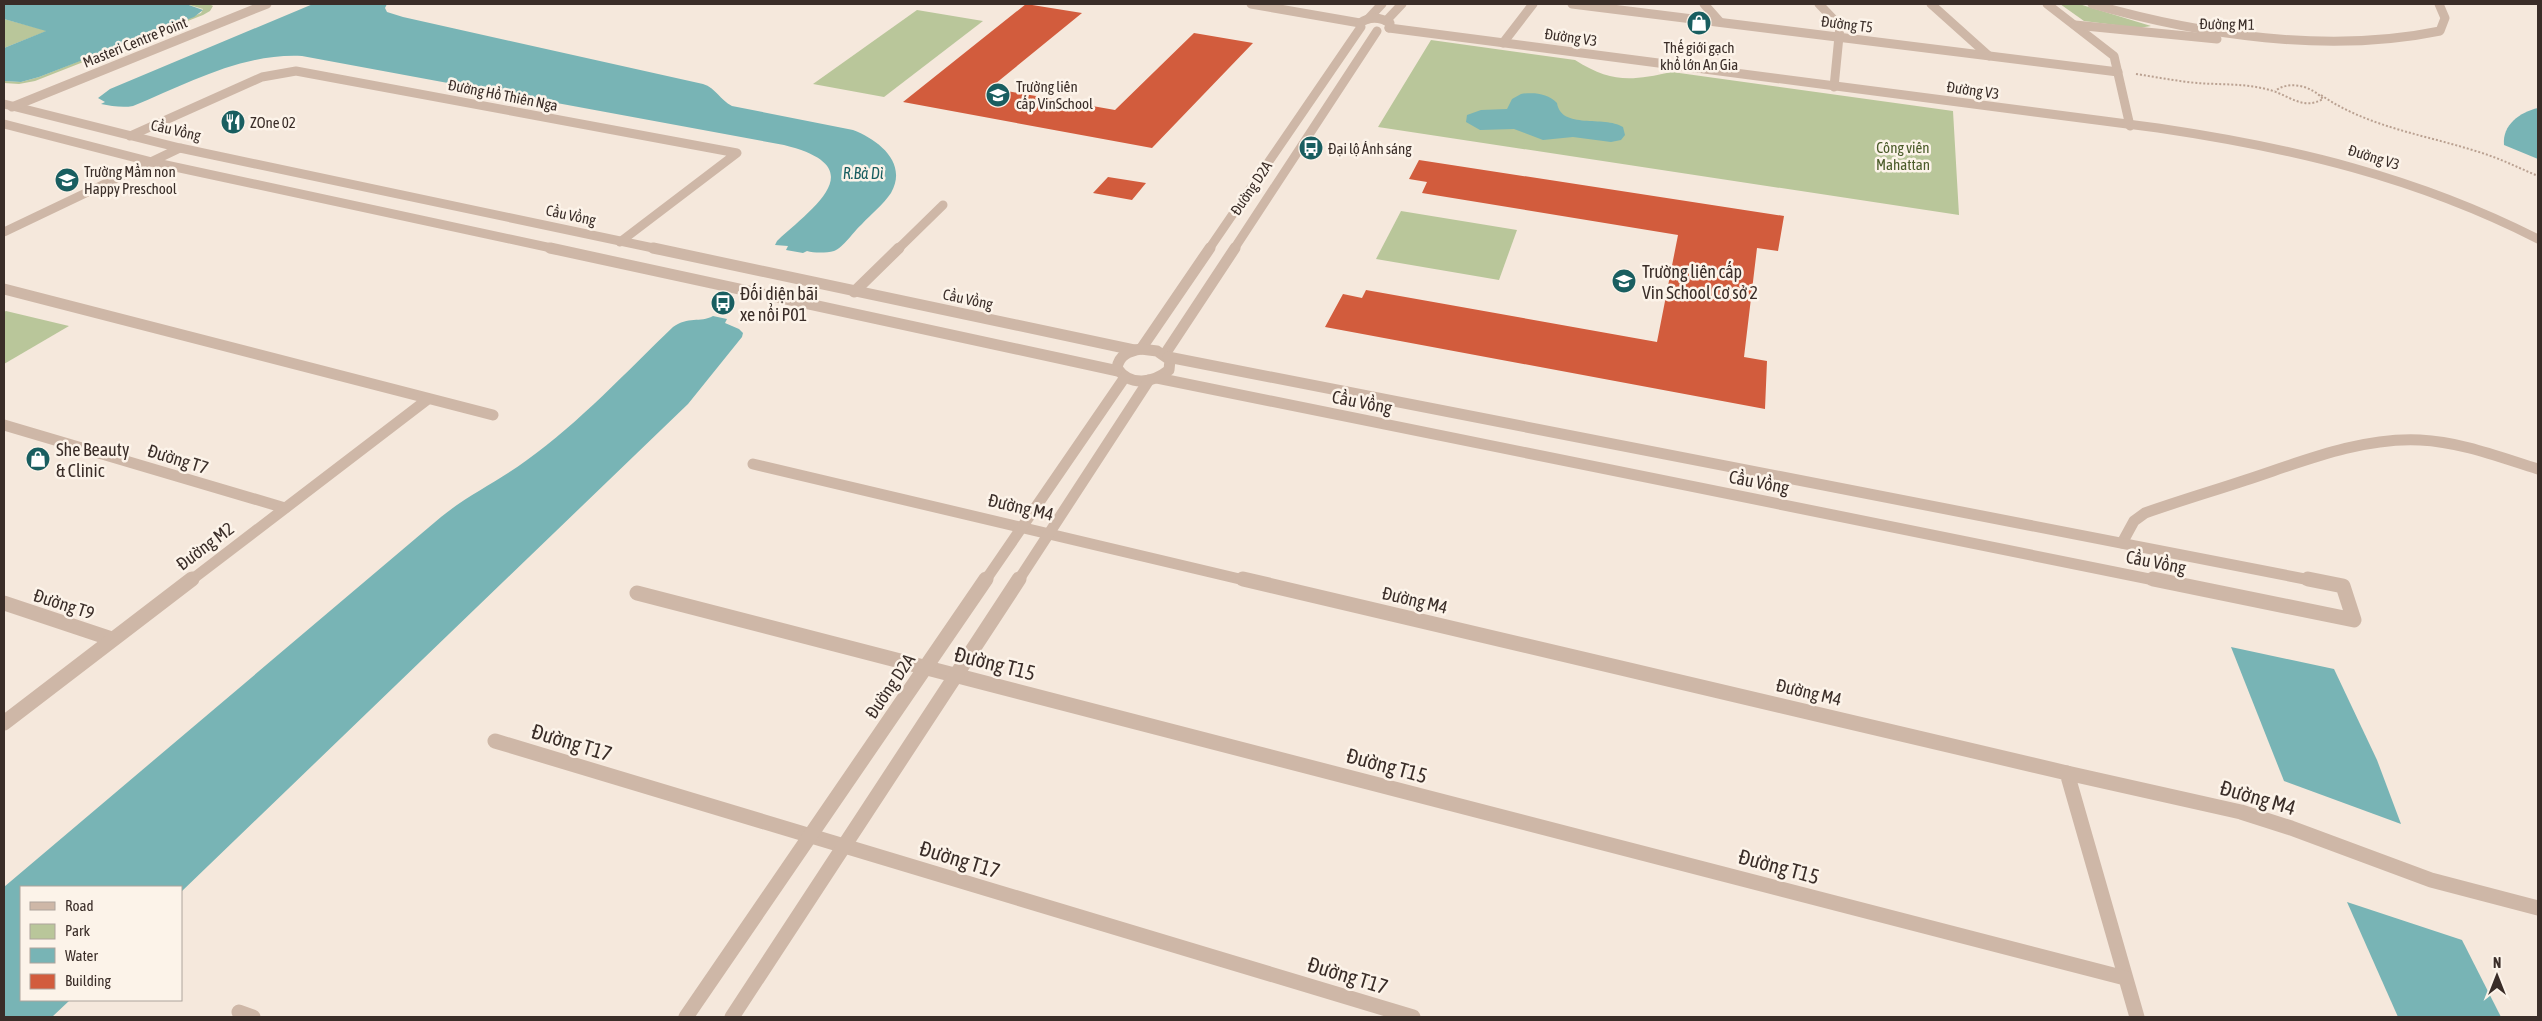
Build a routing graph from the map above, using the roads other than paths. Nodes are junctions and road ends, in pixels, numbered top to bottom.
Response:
1 (265, 4) edge
2 (1251, 4) edge
3 (1382, 4) edge
4 (1402, 4) edge
5 (1533, 4) edge
6 (1572, 4) edge
7 (1704, 4) edge
8 (1818, 4) edge
9 (1931, 4) edge
10 (2047, 4) edge
11 (2092, 4) edge
12 (2439, 4) edge
13 (1592, 5) edge
14 (1368, 19) junction
15 (1720, 22) junction
16 (1388, 24) junction
17 (1360, 25) junction
18 (2074, 25) junction
19 (1377, 31) junction
20 (1839, 37) junction
21 (2264, 39) junction
22 (1503, 43) junction
23 (1989, 56) junction
24 (2118, 72) junction
25 (1834, 87) junction
26 (4, 104) edge
27 (14, 106) junction
28 (4, 111) edge
29 (2130, 126) junction
30 (6, 127) edge
31 (130, 136) junction
32 (180, 148) junction
33 (152, 162) junction
34 (943, 205) dead end
35 (4, 232) edge
36 (2538, 239) edge
37 (620, 242) junction
38 (4, 289) edge
39 (854, 292) junction
40 (1137, 350) junction
41 (1166, 356) junction
42 (1122, 374) junction
43 (1153, 379) junction
44 (428, 399) junction
45 (493, 415) dead end
46 (4, 425) edge
47 (753, 464) dead end
48 (2538, 469) edge
49 (285, 508) junction
50 (1021, 528) junction
51 (1049, 534) junction
52 (2122, 543) junction
53 (637, 593) dead end
54 (4, 603) edge
55 (112, 640) junction
56 (925, 667) junction
57 (957, 675) junction
58 (4, 723) edge
59 (494, 741) dead end
60 (2067, 773) junction
61 (810, 836) junction
62 (844, 846) junction
63 (2538, 908) edge
64 (2126, 978) junction
65 (686, 1017) edge
66 (732, 1017) edge
67 (1413, 1017) edge
68 (2137, 1017) edge

1 - 27 street, Masteri Centre Point
2 - 17 street
3 - 14 street
4 - 16 street
5 - 22 street
6 - 13 street, Đường T5
7 - 15 street
8 - 20 street
9 - 23 street
10 - 18 street
11 - 21 street, Đường M1
12 - 21 street
13 - 15 street, Đường T5
14 - 16 street, Đường V3
14 - 17 street
15 - 20 street, Đường T5
16 - 19 street
16 - 22 street, Đường V3
17 - 19 street
17 - 40 street, Đường D2A
18 - 21 street, Đường M1
18 - 24 street
19 - 41 street, Đường D2A
20 - 23 street, Đường T5
20 - 25 street
22 - 25 street, Đường V3
23 - 24 street, Đường T5
24 - 29 street
25 - 29 street, Đường V3
26 - 27 street, Cầu Vồng
27 - 28 street, Masteri Centre Point
27 - 31 street, Cầu Vồng
29 - 36 street, Đường V3
30 - 33 street
31 - 32 street, Cầu Vồng
31 - 37 street, Đường Hồ Thiên Nga
32 - 33 street
32 - 37 street, Cầu Vồng
33 - 35 street
33 - 42 street
34 - 39 street
37 - 39 street, Cầu Vồng
38 - 44 street
39 - 40 street, Cầu Vồng
40 - 41 street, Cầu Vồng
40 - 42 street, Đường D2A
41 - 43 street, Đường D2A
41 - 52 street, Cầu Vồng
42 - 43 street, Cầu Vồng
42 - 50 street, Đường D2A
43 - 51 street
43 - 52 street, Cầu Vồng
44 - 45 street
44 - 49 street, Đường M2
46 - 49 street, Đường T7
47 - 50 street, Đường M4
48 - 52 street
49 - 55 street, Đường M2
50 - 51 street, Đường M4
50 - 56 street, Đường D2A
51 - 57 street
51 - 60 street, Đường M4
53 - 56 street, Đường T15
54 - 55 street, Đường T9
55 - 58 street, Đường M2
56 - 57 street, Đường T15
56 - 61 street, Đường D2A
57 - 62 street
57 - 64 street, Đường T15
59 - 61 street, Đường T17
60 - 63 street, Đường M4
60 - 64 street
61 - 62 street, Đường T17
61 - 65 street, Đường D2A
62 - 66 street
62 - 67 street, Đường T17
64 - 68 street

